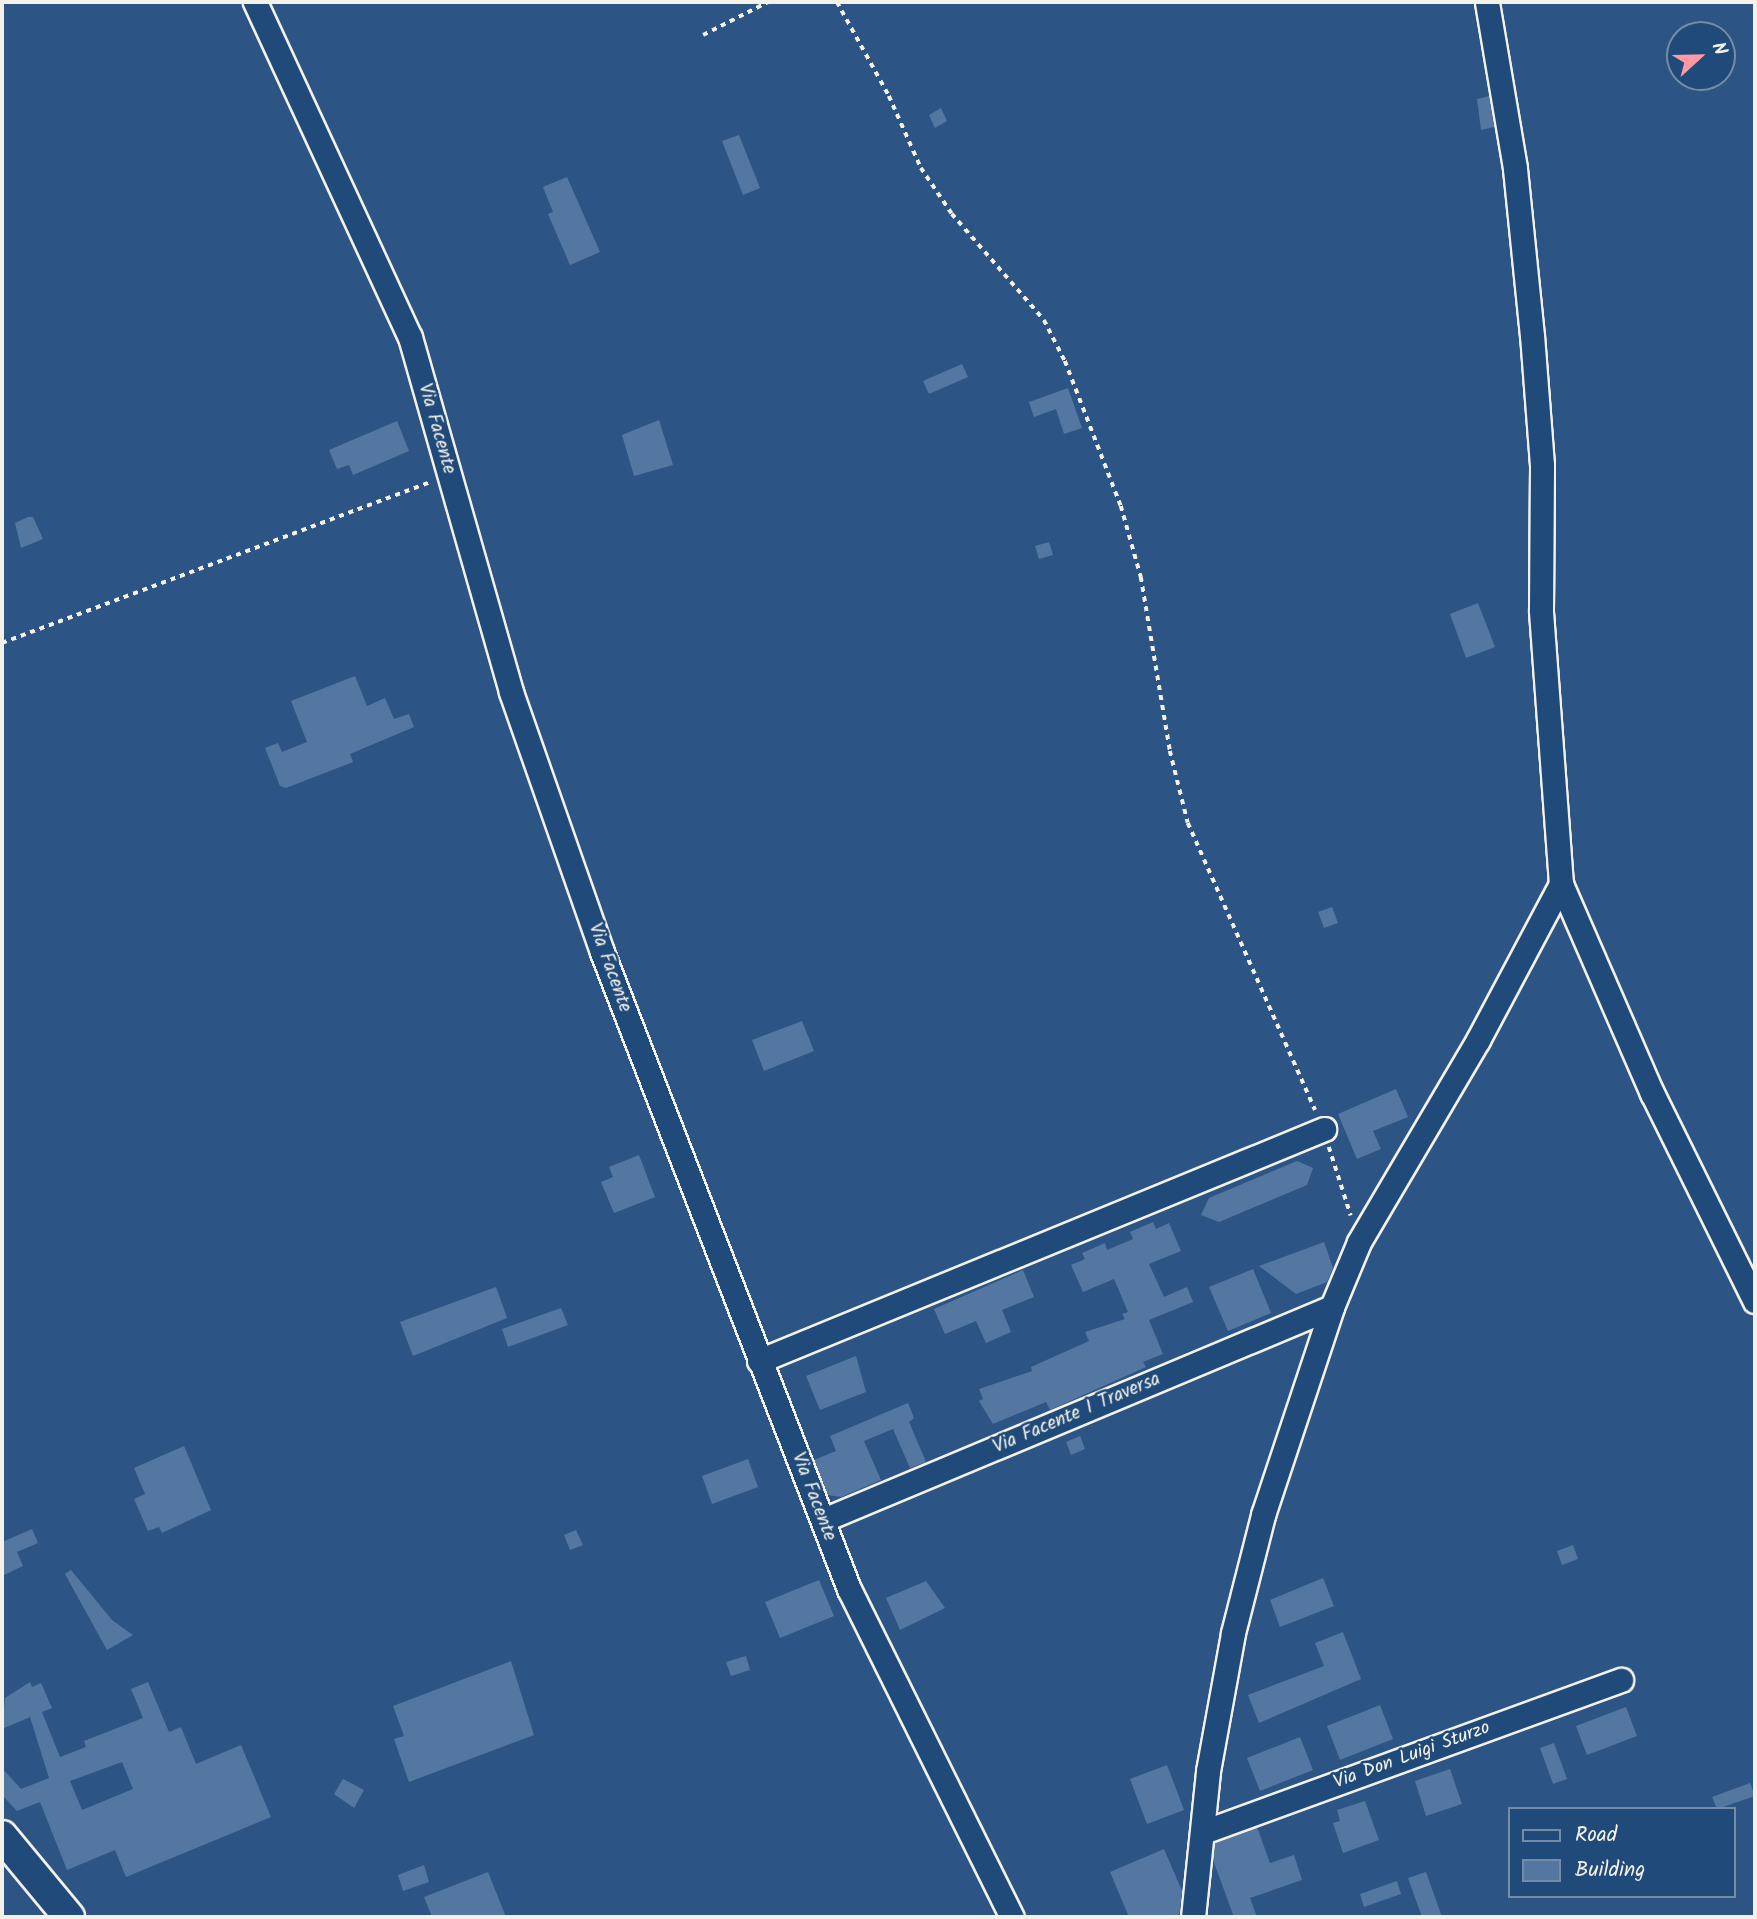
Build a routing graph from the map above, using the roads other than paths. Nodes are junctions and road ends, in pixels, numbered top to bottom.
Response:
1 (255, 2) edge
2 (1487, 2) edge
3 (1561, 884) junction
4 (1324, 1129) road end
5 (1755, 1301) edge
6 (1332, 1307) junction
7 (759, 1361) junction
8 (822, 1521) junction
9 (1621, 1680) dead end
10 (1202, 1832) junction
11 (2, 1836) edge
12 (69, 1917) edge
13 (1012, 1917) edge
14 (1193, 1917) edge

1 - 7 street, Via Facente
2 - 3 street
3 - 5 street
3 - 6 street
4 - 7 street
6 - 8 street, Via Facente I Traversa
6 - 10 street
7 - 8 street, Via Facente
8 - 13 street, Via Facente
9 - 10 street, Via Don Luigi Sturzo
10 - 14 street
11 - 12 main road

